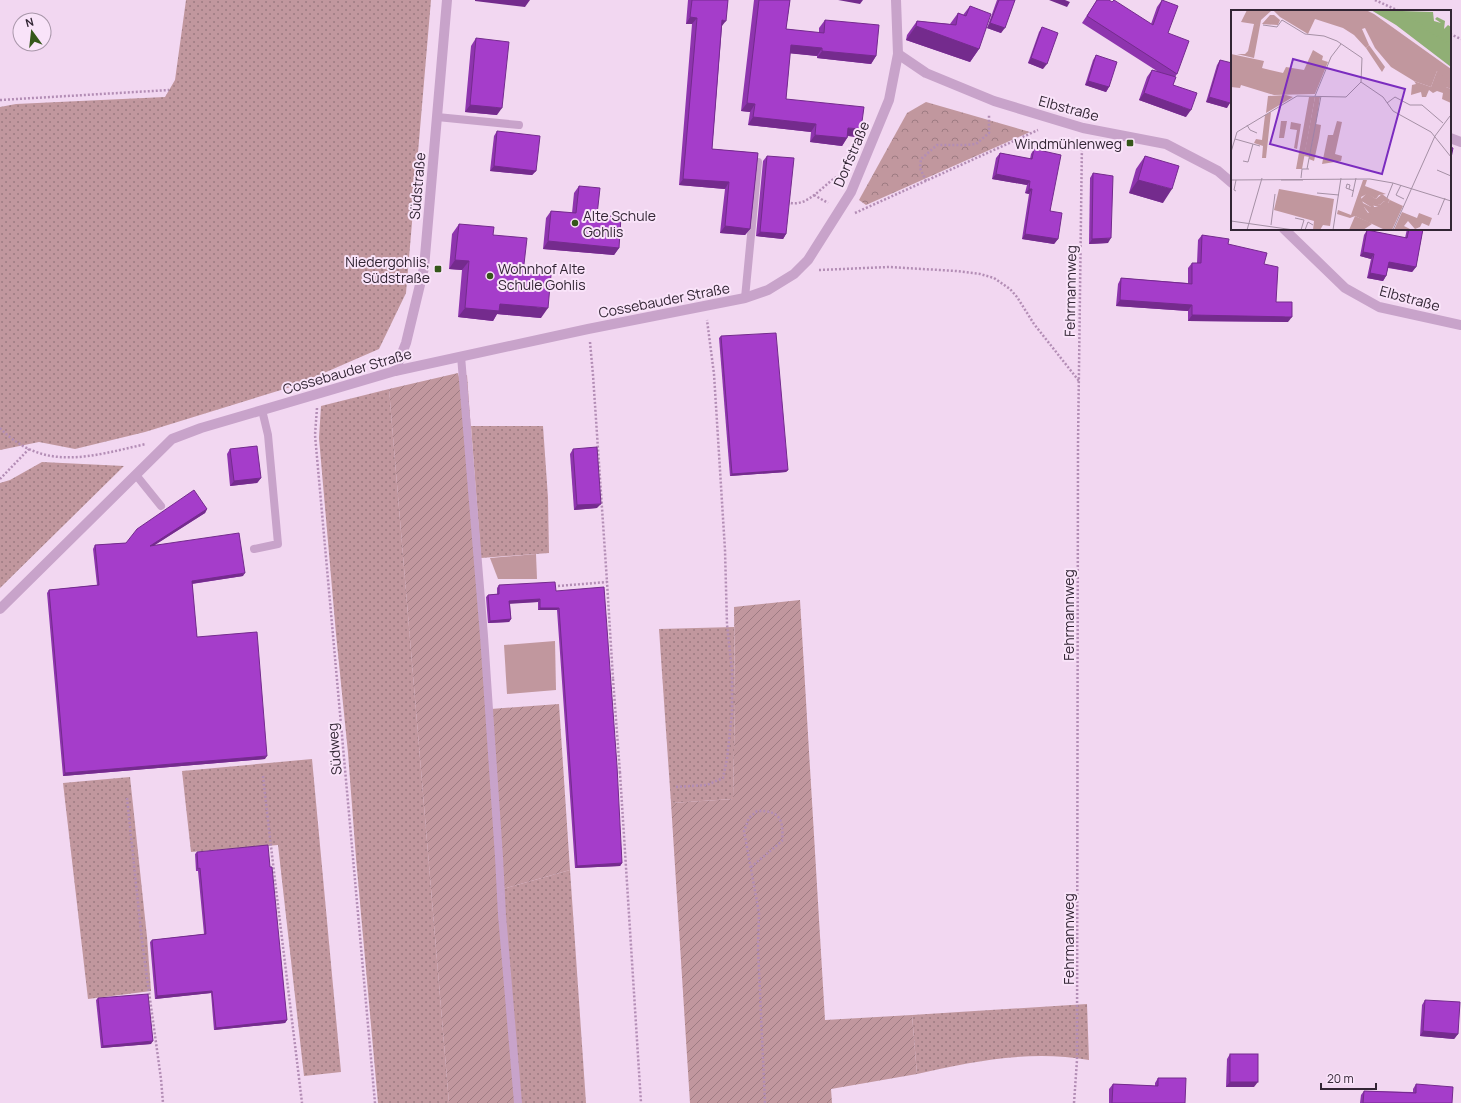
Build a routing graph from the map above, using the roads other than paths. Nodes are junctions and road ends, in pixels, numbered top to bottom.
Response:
1 (447, 0) edge
2 (896, 0) edge
3 (898, 54) junction
4 (437, 116) junction
5 (519, 125) dead end
6 (1451, 138) edge
7 (1461, 142) edge
8 (758, 162) edge
9 (1231, 183) edge
10 (1285, 230) edge
11 (768, 290) joint
12 (745, 298) junction
13 (1461, 325) edge
14 (461, 356) junction
15 (395, 371) junction
16 (262, 410) junction
17 (136, 475) junction
18 (161, 506) dead end
19 (254, 549) dead end
20 (0, 608) edge
21 (518, 1103) edge

1 - 4 street, Südstraße
2 - 3 street, Dorfstraße
3 - 9 street, Elbstraße
3 - 11 street, Dorfstraße
4 - 5 lane
4 - 15 street, Südstraße
6 - 7 street
8 - 12 lane
10 - 13 street, Elbstraße
11 - 12 street, Cossebauder Straße
12 - 14 street, Cossebauder Straße
14 - 15 street, Cossebauder Straße
14 - 21 lane
15 - 16 street, Cossebauder Straße
16 - 17 street, Cossebauder Straße
16 - 19 lane
17 - 18 lane
17 - 20 street, Cossebauder Straße

